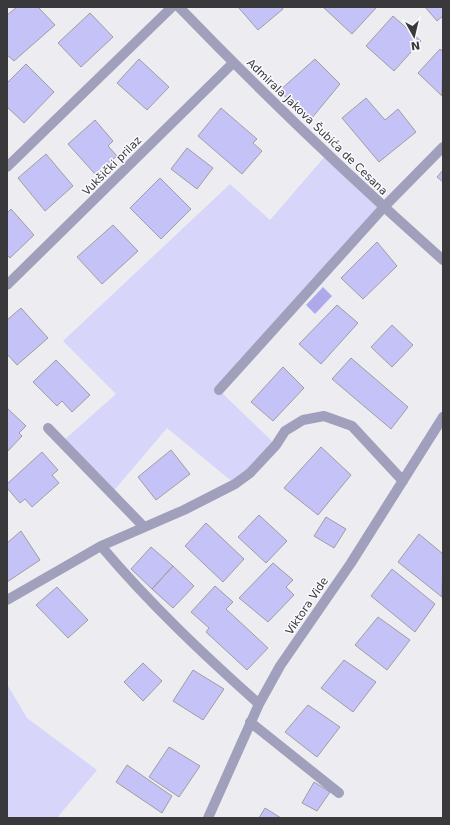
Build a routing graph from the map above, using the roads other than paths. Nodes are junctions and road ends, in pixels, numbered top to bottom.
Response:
1 (172, 7) edge
2 (179, 7) edge
3 (233, 63) junction
4 (443, 148) edge
5 (7, 167) edge
6 (384, 207) junction
7 (443, 260) edge
8 (7, 285) edge
9 (219, 390) dead end
10 (443, 418) edge
11 (48, 428) dead end
12 (403, 481) junction
13 (144, 527) junction
14 (101, 546) junction
15 (7, 600) edge
16 (258, 704) junction
17 (250, 722) junction
18 (339, 793) dead end
19 (208, 818) edge

1 - 5 street
2 - 3 street, Admirala Jakova Šubića de Cesana
3 - 6 street, Admirala Jakova Šubića de Cesana
3 - 8 street, Vukšički prilaz
4 - 6 street
6 - 7 street, Admirala Jakova Šubića de Cesana
6 - 9 street
10 - 12 street, Viktora Vide
11 - 13 street
12 - 13 street
12 - 16 street, Viktora Vide
13 - 14 street
14 - 15 street
14 - 16 street
16 - 17 street, Viktora Vide
17 - 18 street
17 - 19 street, Viktora Vide

